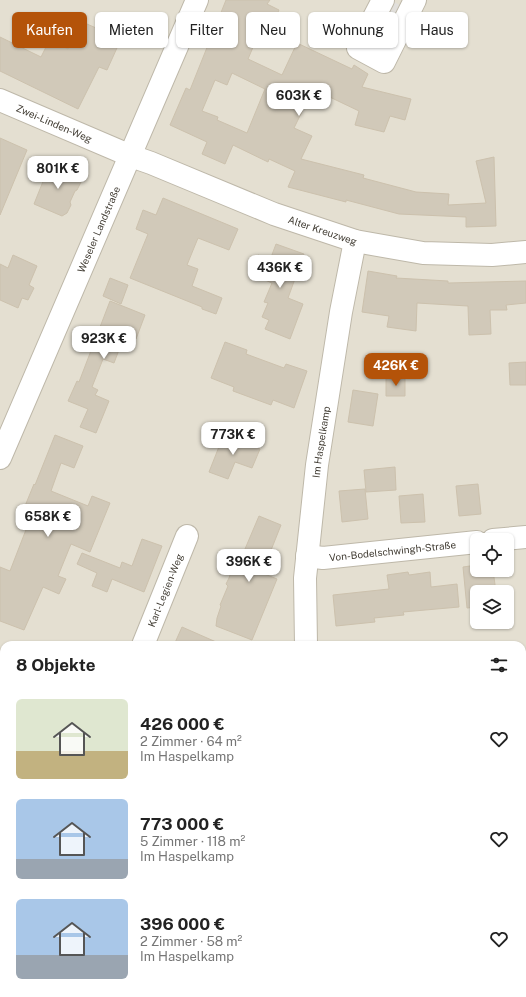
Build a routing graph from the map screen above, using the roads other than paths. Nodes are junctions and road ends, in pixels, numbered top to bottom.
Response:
1 (197, 0) edge
2 (383, 0) edge
3 (415, 0) edge
4 (0, 100) edge
5 (131, 156) junction
6 (355, 241) junction
7 (526, 252) edge
8 (0, 458) edge
9 (187, 536) dead end
10 (526, 537) edge
11 (514, 538) edge
12 (470, 543) edge
13 (307, 556) junction
14 (145, 641) edge
15 (306, 641) edge

1 - 5 street, Weseler Landstraße
2 - 3 street
4 - 5 street, Zwei-Linden-Weg
5 - 6 street, Alter Kreuzweg
5 - 8 street, Weseler Landstraße
6 - 7 street, Alter Kreuzweg
6 - 13 street, Im Haspelkamp
9 - 14 street, Karl-Legien-Weg
10 - 11 street
12 - 13 street, Von-Bodelschwingh-Straße
13 - 15 street, Im Haspelkamp

